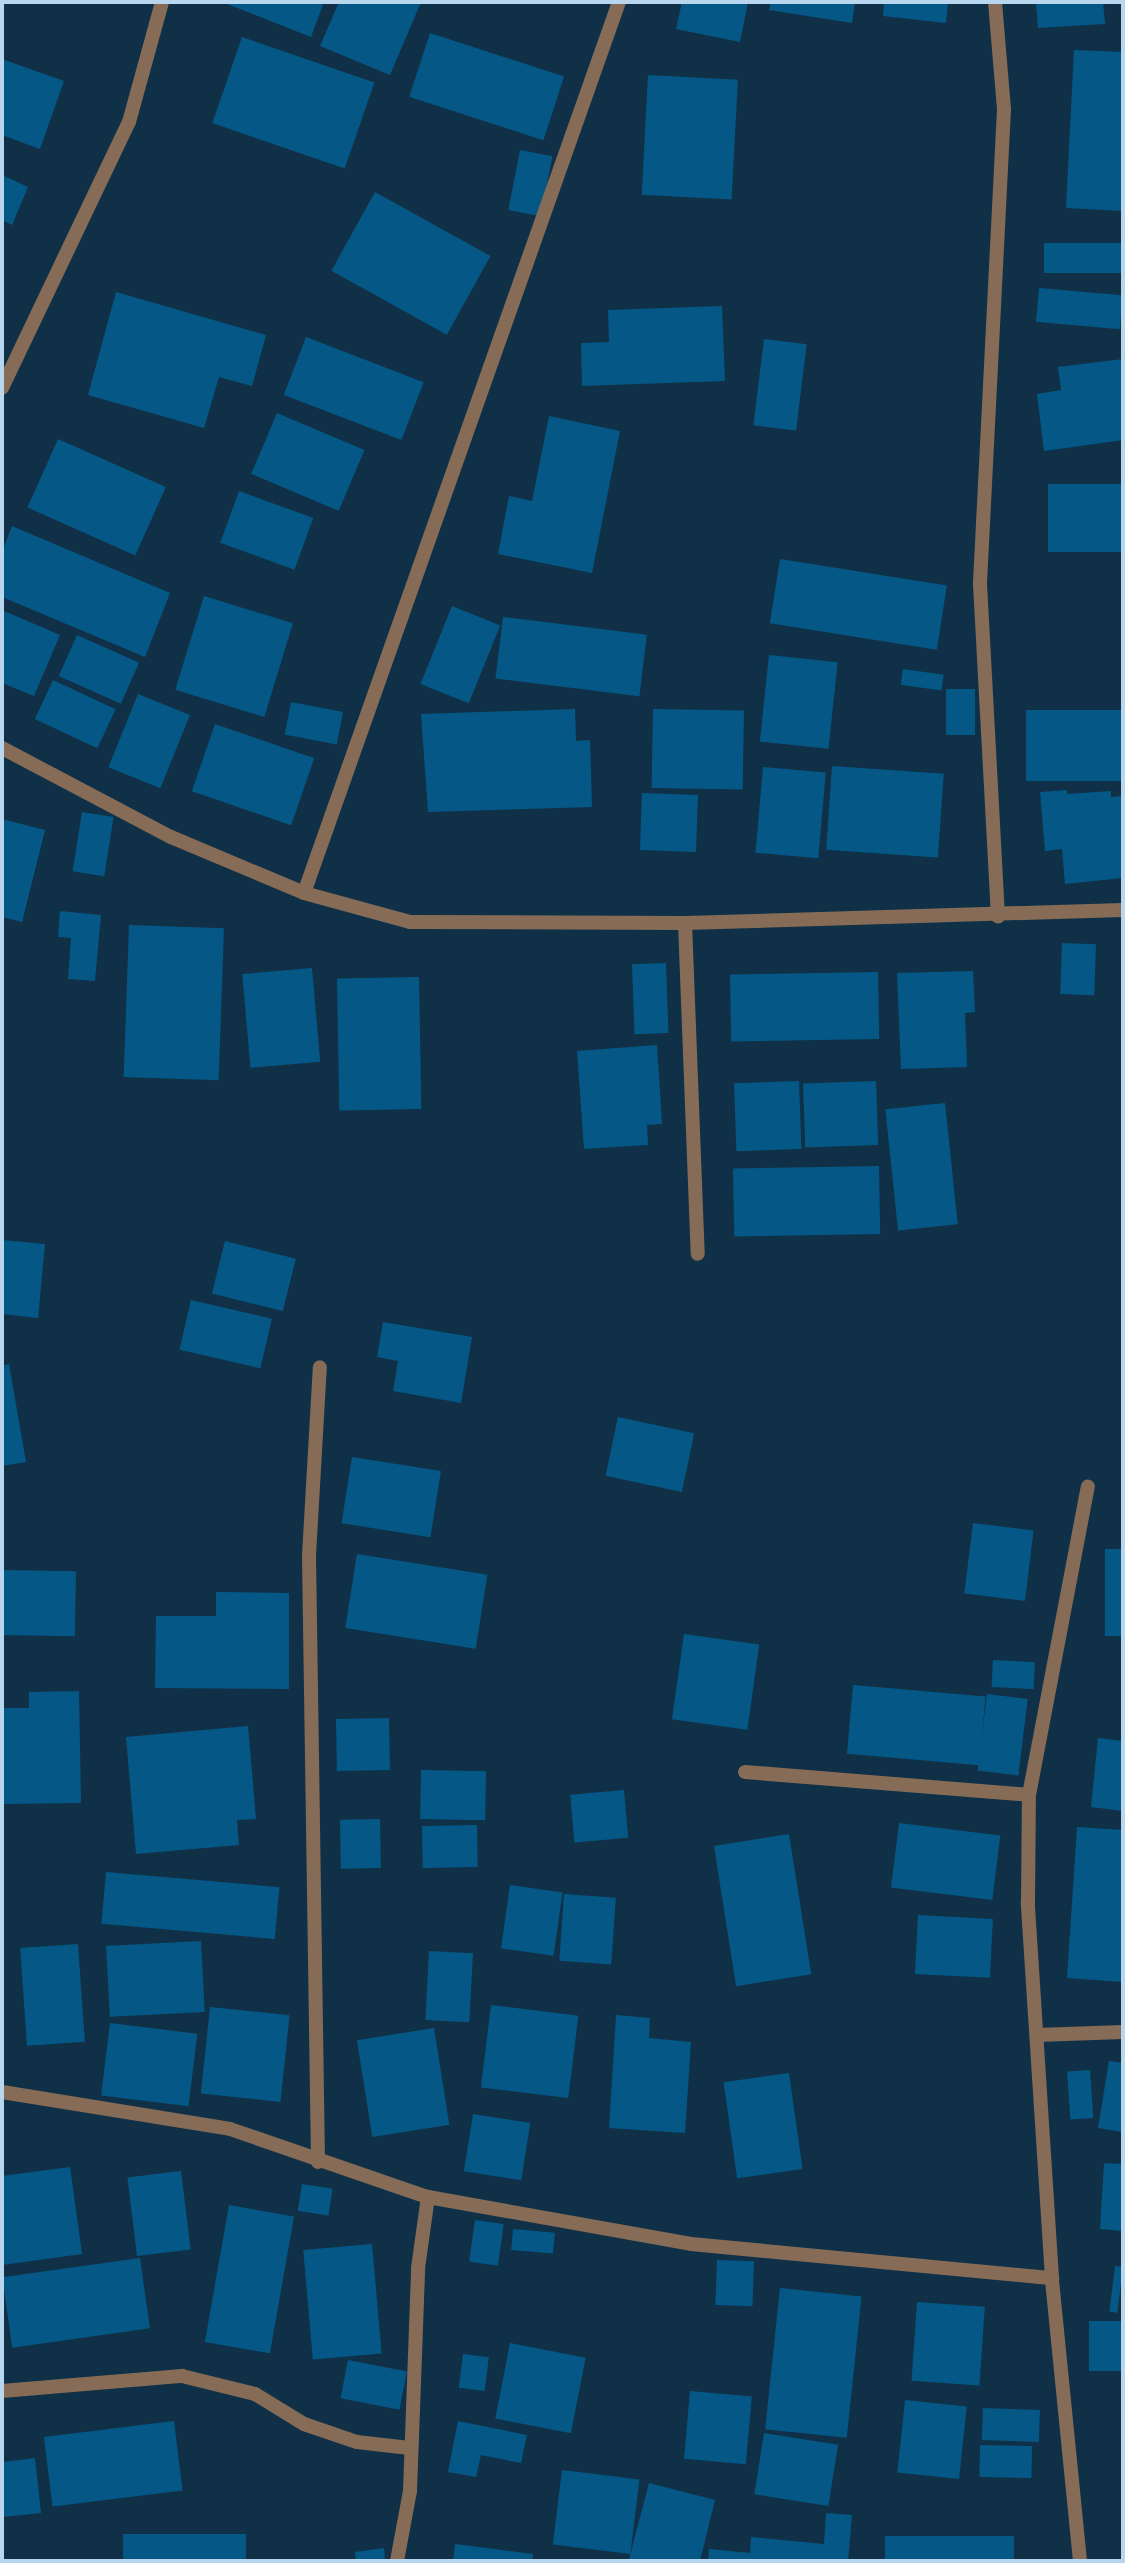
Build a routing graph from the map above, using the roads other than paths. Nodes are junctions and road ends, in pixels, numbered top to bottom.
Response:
1 (162, 2) edge
2 (619, 2) edge
3 (995, 2) edge
4 (2, 388) edge
5 (2, 748) edge
6 (304, 893) junction
7 (1123, 910) edge
8 (998, 917) junction
9 (685, 923) junction
10 (698, 1254) dead end
11 (320, 1367) dead end
12 (1087, 1487) dead end
13 (745, 1772) dead end
14 (1029, 1795) junction
15 (1123, 2032) edge
16 (1037, 2035) junction
17 (2, 2092) edge
18 (318, 2162) junction
19 (428, 2197) junction
20 (1052, 2278) junction
21 (2, 2391) edge
22 (410, 2448) junction
23 (397, 2561) edge
24 (1080, 2561) edge

1 - 4 street
2 - 6 street
3 - 8 street
5 - 6 street
6 - 9 street
7 - 8 street
8 - 9 street
9 - 10 street
11 - 18 street
12 - 14 street
13 - 14 street
14 - 16 street
15 - 16 street
16 - 20 street
17 - 18 street
18 - 19 street
19 - 20 street
19 - 22 street
20 - 24 street
21 - 22 street
22 - 23 street

